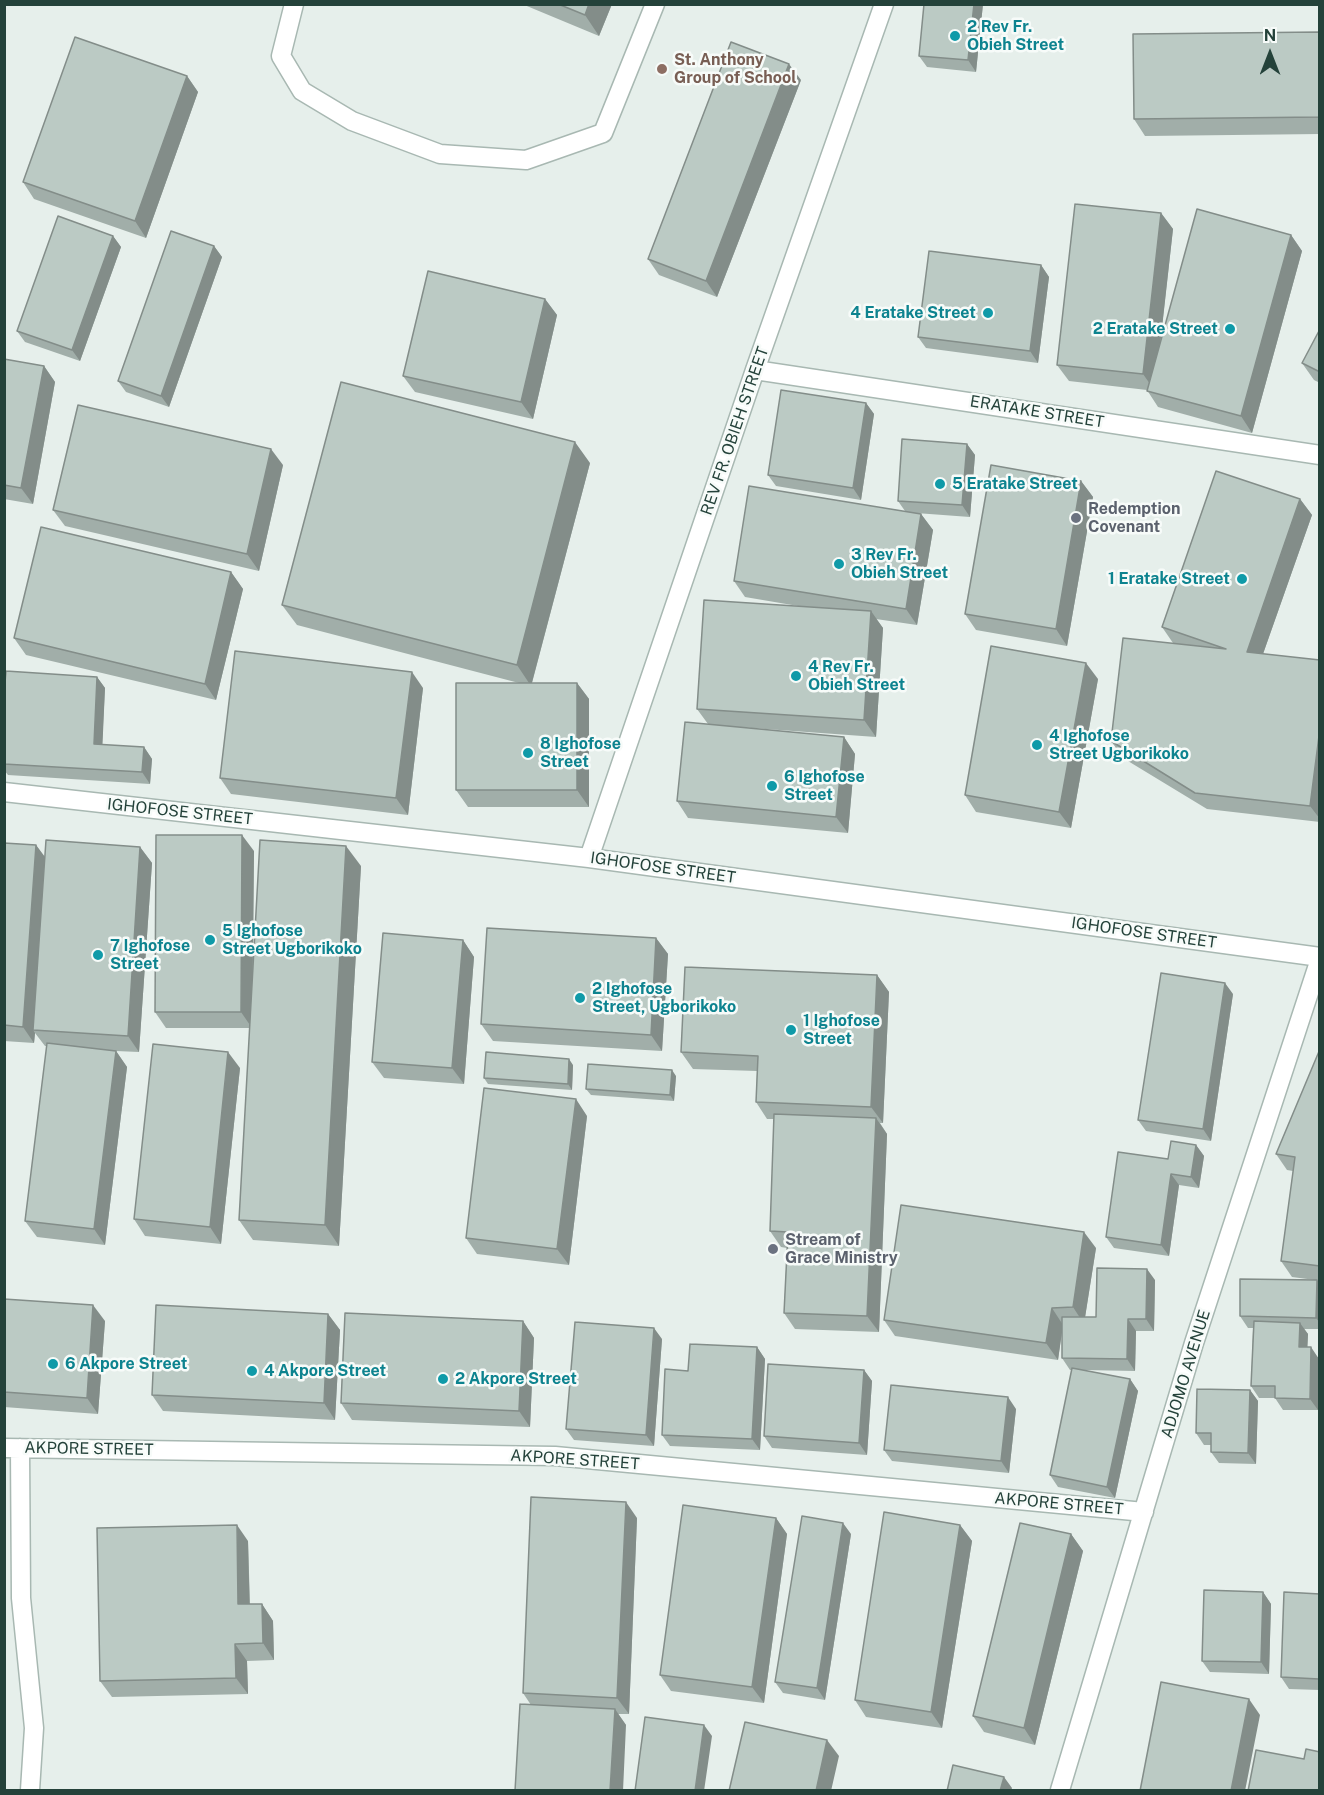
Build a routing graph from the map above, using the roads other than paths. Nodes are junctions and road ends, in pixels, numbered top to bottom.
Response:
1 (294, 4) edge
2 (655, 4) edge
3 (884, 4) edge
4 (755, 370) junction
5 (1320, 455) edge
6 (4, 792) edge
7 (589, 858) junction
8 (1320, 958) edge
9 (12, 1448) edge
10 (1144, 1512) junction
11 (30, 1791) edge
12 (1060, 1791) edge

1 - 2 street
3 - 4 street, REV FR. OBIEH STREET
4 - 5 street, ERATAKE STREET
4 - 7 street, REV FR. OBIEH STREET
6 - 7 street, IGHOFOSE STREET
7 - 8 street, IGHOFOSE STREET
8 - 10 street, ADJOMO AVENUE
9 - 10 street, AKPORE STREET
9 - 11 street
10 - 12 street, ADJOMO AVENUE

